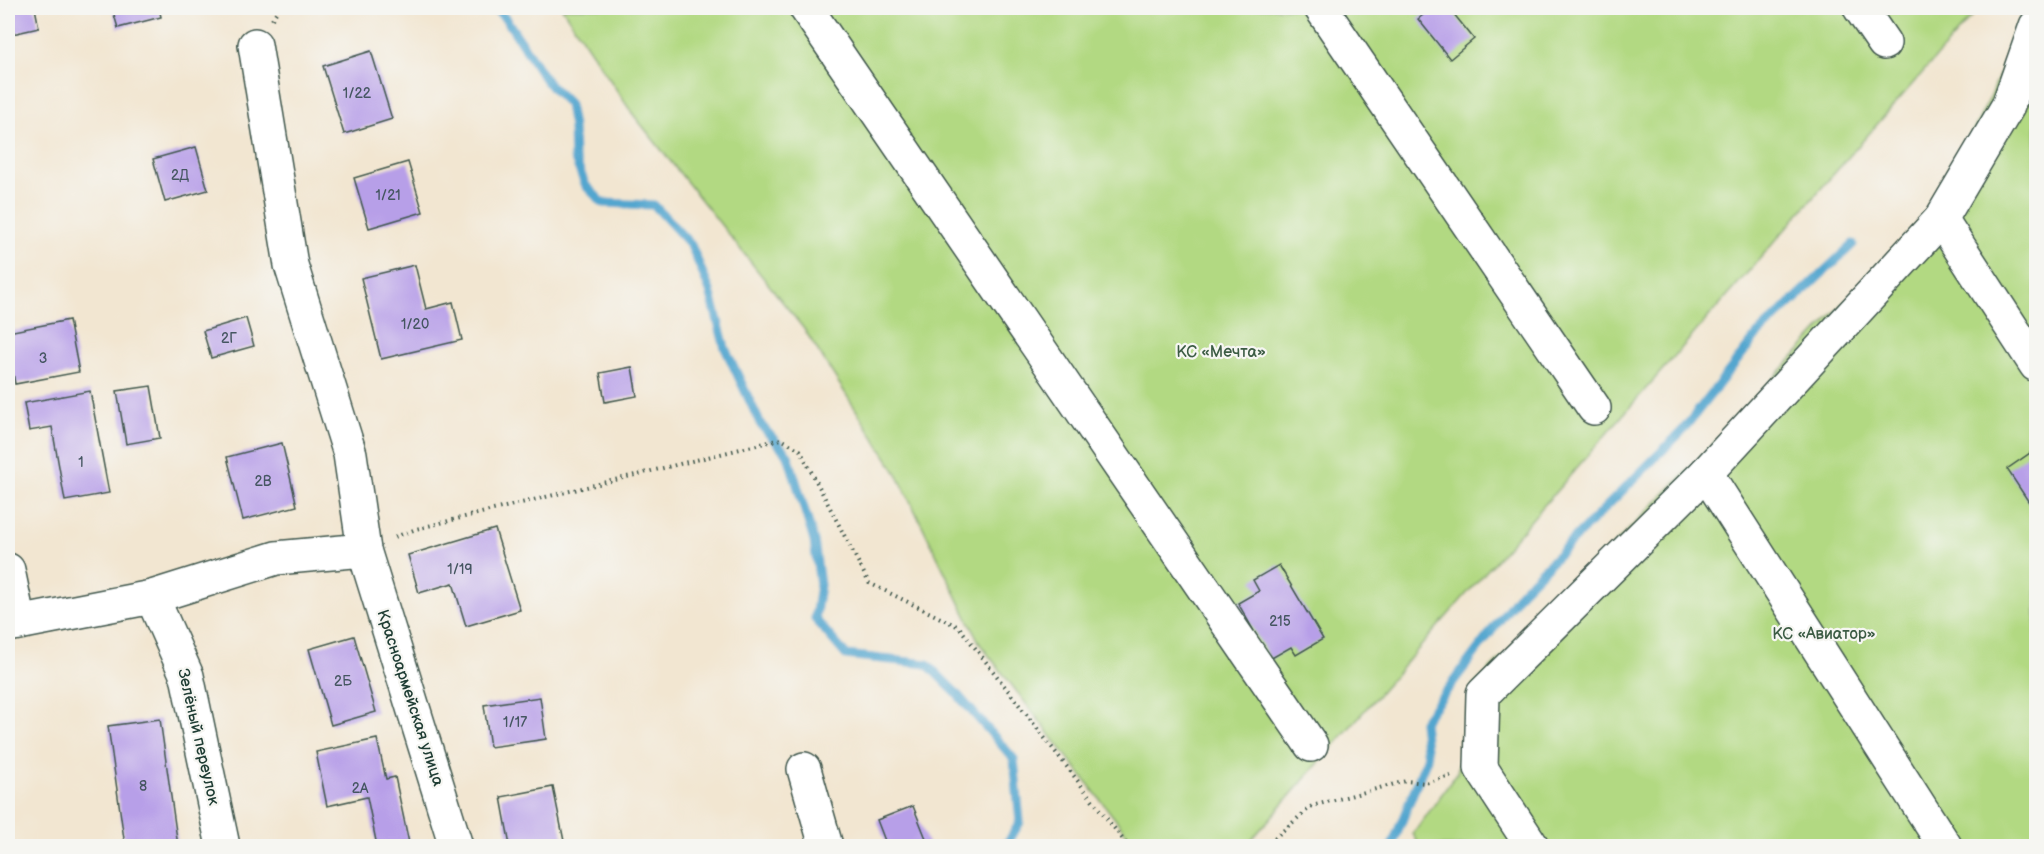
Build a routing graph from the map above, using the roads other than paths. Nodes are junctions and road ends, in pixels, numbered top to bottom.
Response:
1 (806, 8) edge
2 (1321, 8) edge
3 (1860, 8) edge
4 (2037, 26) edge
5 (1884, 43) dead end
6 (255, 45) dead end
7 (1941, 219) junction
8 (2037, 365) edge
9 (1594, 408) dead end
10 (1706, 473) junction
11 (364, 550) junction
12 (8, 570) edge
13 (152, 597) junction
14 (13, 624) edge
15 (1311, 745) dead end
16 (804, 769) dead end
17 (223, 846) edge
18 (456, 846) edge
19 (826, 846) edge
20 (1532, 846) edge
21 (1945, 846) edge

1 - 15 street
2 - 9 street
3 - 5 street
4 - 7 street
6 - 11 street, Красноармейская улица
7 - 8 street
7 - 10 street
10 - 20 street
10 - 21 street
11 - 13 street
11 - 18 street, Красноармейская улица
12 - 14 street
13 - 14 street
13 - 17 street, Зелёный переулок
16 - 19 street

